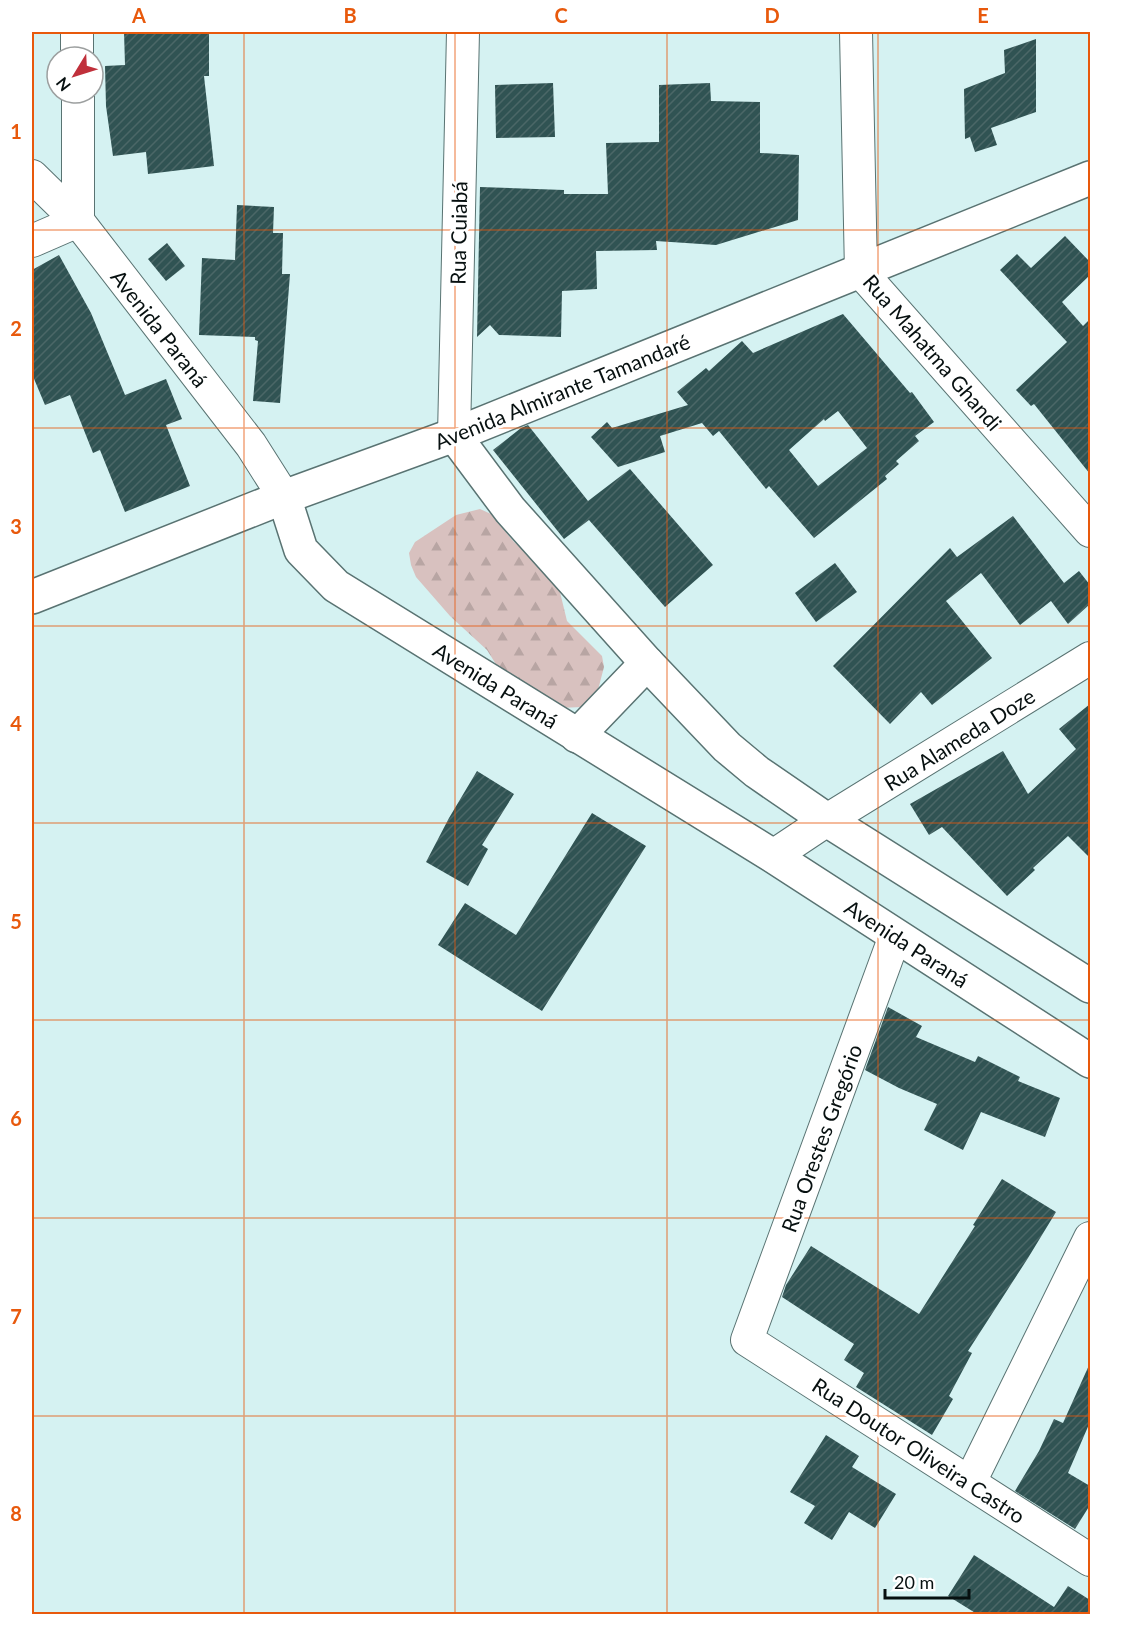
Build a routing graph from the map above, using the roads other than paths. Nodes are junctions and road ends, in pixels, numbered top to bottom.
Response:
1 (463, 32) edge
2 (856, 32) edge
3 (78, 105) edge
4 (32, 176) edge
5 (1090, 178) edge
6 (78, 221) junction
7 (32, 241) edge
8 (861, 272) junction
9 (454, 435) junction
10 (284, 497) junction
11 (1090, 531) edge
12 (32, 597) edge
13 (1090, 658) edge
14 (647, 663) junction
15 (577, 736) junction
16 (827, 820) junction
17 (773, 856) junction
18 (895, 936) junction
19 (1090, 986) edge
20 (1090, 1061) edge
21 (1090, 1238) edge
22 (747, 1340) joint
23 (970, 1482) junction
24 (1090, 1560) edge

1 - 9 street, Rua Cuiabá
2 - 8 street, Rua Mahatma Ghandi
3 - 6 street
4 - 6 street, Avenida Paraná
5 - 8 main road, Avenida Almirante Tamandaré
6 - 7 street
6 - 10 street, Avenida Paraná
8 - 9 main road, Avenida Almirante Tamandaré
8 - 11 street, Rua Mahatma Ghandi
9 - 10 main road, Avenida Almirante Tamandaré
9 - 14 main road
10 - 12 main road, Avenida Almirante Tamandaré
10 - 15 main road, Avenida Paraná
13 - 16 street, Rua Alameda Doze
14 - 15 main road
14 - 16 main road
15 - 17 main road, Avenida Paraná
16 - 17 street, Rua Alameda Doze
16 - 19 main road
17 - 18 main road, Avenida Paraná
18 - 20 main road, Avenida Paraná
18 - 22 street, Rua Orestes Gregório
21 - 23 street
22 - 23 street, Rua Doutor Oliveira Castro
23 - 24 street, Rua Doutor Oliveira Castro

